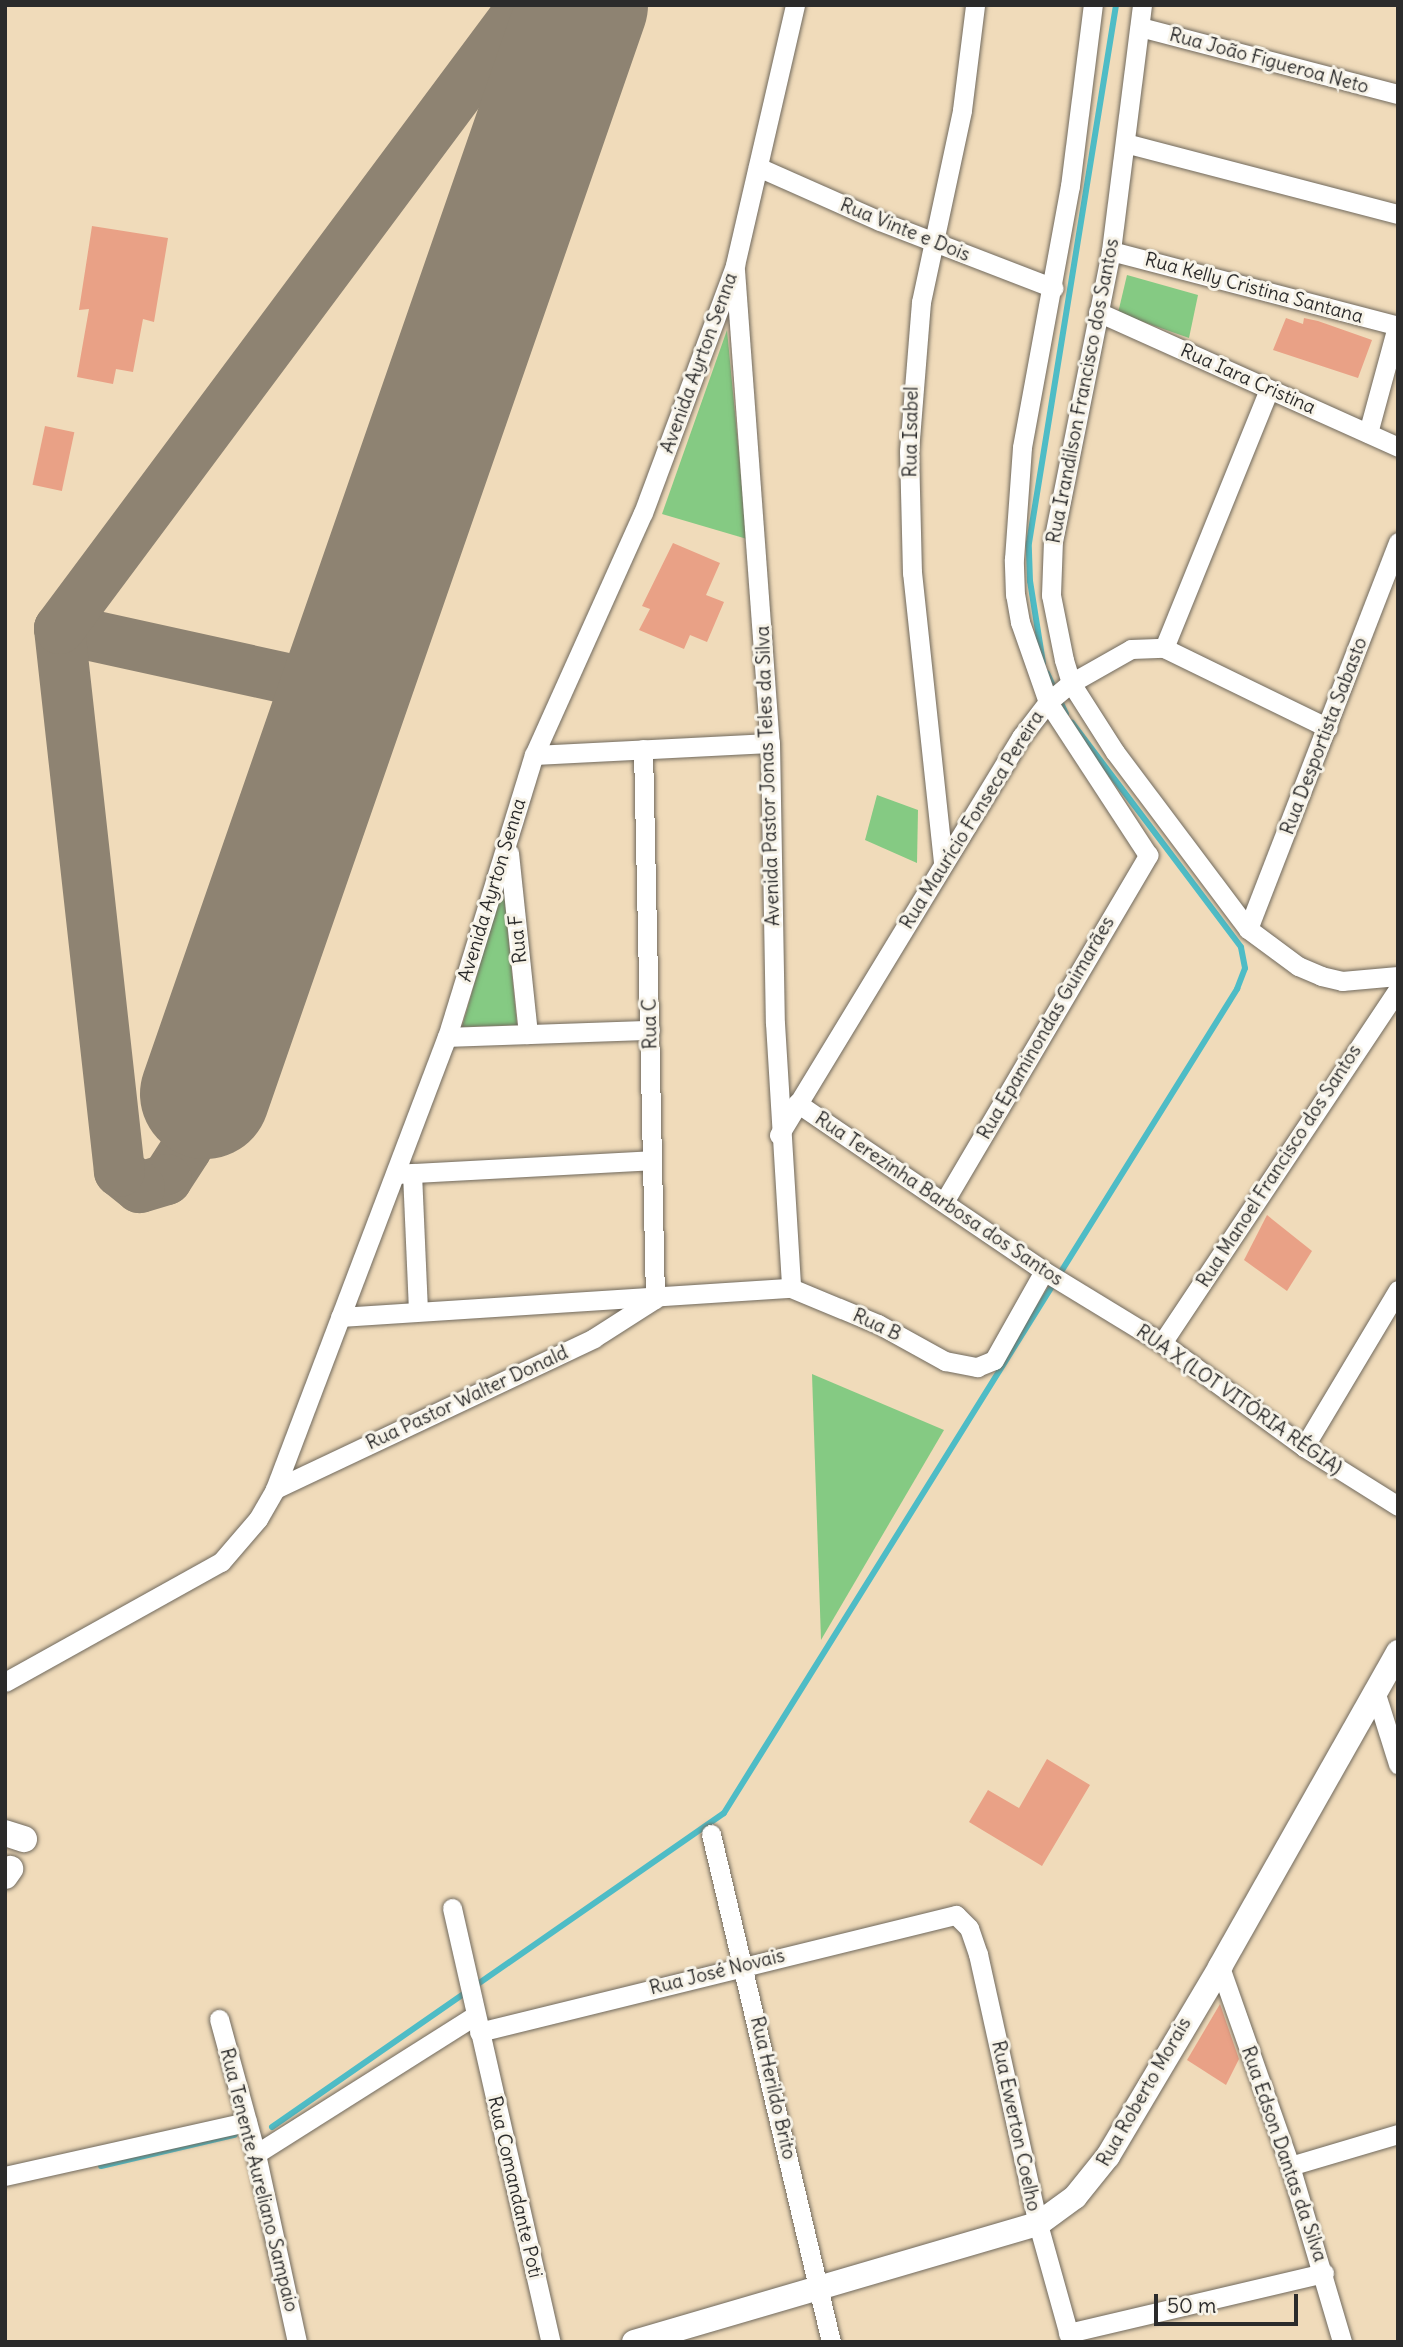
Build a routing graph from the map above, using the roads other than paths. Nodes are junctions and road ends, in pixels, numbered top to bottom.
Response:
1 (795, 5) edge
2 (975, 5) edge
3 (1093, 5) edge
4 (1142, 5) edge
5 (1140, 27) junction
6 (1398, 94) edge
7 (1125, 143) junction
8 (758, 167) junction
9 (1398, 214) edge
10 (932, 240) junction
11 (1111, 251) junction
12 (735, 265) junction
13 (1054, 289) junction
14 (1098, 313) junction
15 (1397, 326) edge
16 (1269, 389) junction
17 (1368, 433) junction
18 (1398, 447) edge
19 (1398, 542) edge
20 (1164, 648) junction
21 (1071, 683) junction
22 (1048, 702) junction
23 (1328, 728) junction
24 (770, 743) junction
25 (643, 749) junction
26 (534, 755) junction
27 (508, 845) junction
28 (1148, 855) joint
29 (943, 862) junction
30 (1248, 929) junction
31 (1398, 976) edge
32 (1398, 989) edge
33 (650, 1030) junction
34 (528, 1034) junction
35 (447, 1037) junction
36 (797, 1103) junction
37 (779, 1136) junction
38 (651, 1160) junction
39 (404, 1174) junction
40 (944, 1202) junction
41 (1044, 1271) junction
42 (791, 1288) junction
43 (1398, 1290) edge
44 (1080, 1294) joint
45 (655, 1299) junction
46 (418, 1310) junction
47 (340, 1317) junction
48 (1161, 1343) junction
49 (1304, 1447) junction
50 (275, 1489) junction
51 (1398, 1506) edge
52 (1398, 1652) edge
53 (40, 1667) junction
54 (5, 1674) edge
55 (5, 1682) edge
56 (1375, 1691) junction
57 (1398, 1763) edge
58 (711, 1834) dead end
59 (452, 1908) dead end
60 (956, 1915) joint
61 (745, 1965) junction
62 (1220, 1967) junction
63 (219, 2019) dead end
64 (476, 2024) junction
65 (247, 2122) junction
66 (1398, 2134) edge
67 (256, 2154) junction
68 (1290, 2166) junction
69 (5, 2176) edge
70 (1038, 2224) junction
71 (1324, 2273) junction
72 (819, 2286) junction
73 (1069, 2337) edge
74 (298, 2342) edge
75 (551, 2342) edge
76 (634, 2342) edge
77 (831, 2342) edge
78 (1342, 2342) edge

1 - 8 street, Avenida Ayrton Senna
2 - 10 street, Rua Isabel
3 - 13 street, Rua Irandilson Francisco dos Santos
4 - 5 street, Rua Irandilson Francisco dos Santos
5 - 6 street, Rua João Figueroa Neto
5 - 7 street, Rua Irandilson Francisco dos Santos
7 - 9 street
7 - 11 street, Rua Irandilson Francisco dos Santos
8 - 10 street, Rua Vinte e Dois
8 - 12 street, Avenida Ayrton Senna
10 - 13 street, Rua Vinte e Dois
10 - 29 street, Rua Isabel
11 - 14 street, Rua Irandilson Francisco dos Santos
11 - 15 street, Rua Kelly Cristina Santana
12 - 24 street, Avenida Pastor Jonas Teles da Silva
12 - 26 street, Avenida Ayrton Senna
13 - 22 street, Rua Irandilson Francisco dos Santos
14 - 16 street, Rua Iara Cristina
14 - 21 street, Rua Irandilson Francisco dos Santos
15 - 17 street
16 - 17 street, Rua Iara Cristina
16 - 20 street
17 - 18 street, Rua Iara Cristina
19 - 23 street, Rua Desportista Sabasto
20 - 21 street, Rua Maurício Fonseca Pereira
20 - 23 street, Rua Maurício Fonseca Pereira
21 - 22 street, Rua Maurício Fonseca Pereira
21 - 30 street, Rua Irandilson Francisco dos Santos
22 - 28 street, Rua Irandilson Francisco dos Santos
22 - 29 street, Rua Maurício Fonseca Pereira
23 - 30 street, Rua Desportista Sabasto
24 - 25 street
24 - 37 street, Avenida Pastor Jonas Teles da Silva
25 - 26 street
25 - 33 street, Rua C
26 - 27 street, Avenida Ayrton Senna
27 - 34 street, Rua F
27 - 35 street, Avenida Ayrton Senna
28 - 40 street, Rua Epaminondas Guimarães
29 - 36 street, Rua Maurício Fonseca Pereira
30 - 31 street, Rua Irandilson Francisco dos Santos
32 - 48 street, Rua Manoel Francisco dos Santos
33 - 34 street
33 - 38 street, Rua C
34 - 35 street
35 - 39 street, Avenida Ayrton Senna
36 - 37 street, Rua Maurício Fonseca Pereira
36 - 40 street, Rua Terezinha Barbosa dos Santos
37 - 42 street, Avenida Pastor Jonas Teles da Silva
38 - 39 street
38 - 45 street, Rua C
39 - 46 street
39 - 47 street, Avenida Ayrton Senna
40 - 41 street, Rua Terezinha Barbosa dos Santos
41 - 42 street, Rua B
41 - 44 street, Rua Terezinha Barbosa dos Santos
42 - 45 street, Rua B
43 - 49 street
44 - 48 street, RUA X (LOT VITÓRIA RÉGIA)
45 - 46 street, Rua B
45 - 50 street, Rua Pastor Walter Donald
46 - 47 street, Rua B
47 - 50 street, Avenida Ayrton Senna
48 - 49 street, RUA X (LOT VITÓRIA RÉGIA)
49 - 51 street, RUA X (LOT VITÓRIA RÉGIA)
50 - 53 street, Avenida Ayrton Senna
52 - 56 street, Rua Roberto Morais
53 - 54 street, Avenida Ayrton Senna
53 - 55 street, Avenida Ayrton Senna
56 - 57 street
56 - 62 street, Rua Roberto Morais
58 - 61 street, Rua Herildo Brito
59 - 64 street, Rua Comandante Poti
60 - 61 street, Rua José Novais
60 - 70 street, Rua Ewerton Coelho
61 - 64 street, Rua José Novais
61 - 72 street, Rua Herildo Brito
62 - 68 street, Rua Edson Dantas da Silva
62 - 70 street, Rua Roberto Morais
63 - 65 street, Rua Tenente Aureliano Sampaio
64 - 67 street, Rua José Novais
64 - 75 street, Rua Comandante Poti
65 - 67 street, Rua Tenente Aureliano Sampaio
65 - 69 street
66 - 68 street
67 - 74 street, Rua Tenente Aureliano Sampaio
68 - 71 street, Rua Edson Dantas da Silva
70 - 72 street, Rua Roberto Morais
70 - 73 street, Rua Ewerton Coelho
71 - 73 street
71 - 78 street, Rua Edson Dantas da Silva
72 - 76 street, Rua Roberto Morais
72 - 77 street, Rua Herildo Brito

